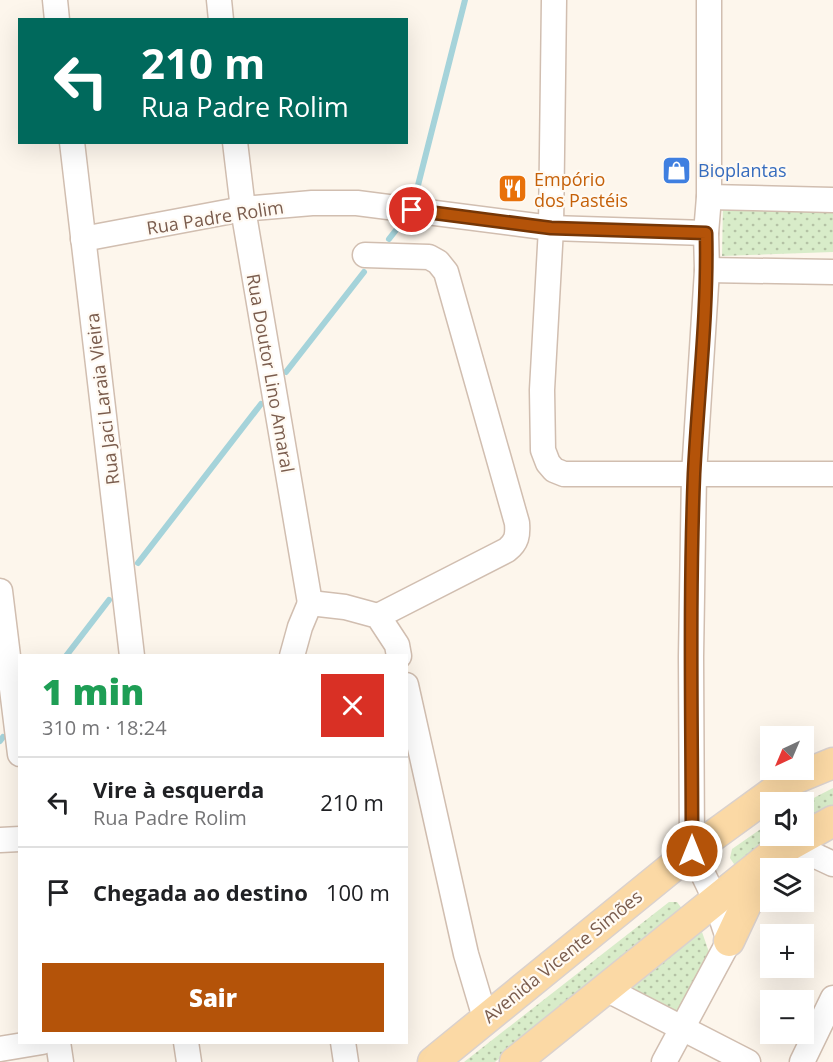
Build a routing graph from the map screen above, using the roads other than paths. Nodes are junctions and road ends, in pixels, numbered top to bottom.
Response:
1 (55, 0) edge
2 (219, 0) edge
3 (554, 0) edge
4 (709, 0) edge
5 (57, 18) edge
6 (221, 18) edge
7 (72, 144) edge
8 (235, 144) edge
9 (710, 197) junction
10 (833, 200) edge
11 (243, 209) junction
12 (551, 228) junction
13 (706, 233) junction
14 (83, 239) junction
15 (365, 255) dead end
16 (707, 270) junction
17 (833, 272) edge
18 (694, 474) junction
19 (833, 474) edge
20 (0, 591) edge
21 (310, 603) junction
22 (378, 616) junction
23 (132, 654) edge
24 (293, 654) edge
25 (399, 654) edge
26 (408, 695) edge
27 (18, 738) edge
28 (833, 763) edge
29 (833, 821) edge
30 (18, 839) edge
31 (0, 840) edge
32 (692, 851) junction
33 (779, 851) junction
34 (833, 864) edge
35 (715, 899) junction
36 (729, 941) junction
37 (606, 988) junction
38 (833, 998) edge
39 (485, 1018) junction
40 (682, 1028) junction
41 (30, 1044) edge
42 (58, 1044) edge
43 (186, 1044) edge
44 (343, 1044) edge
45 (0, 1049) edge
46 (60, 1062) edge
47 (189, 1062) edge
48 (346, 1062) edge
49 (433, 1062) edge
50 (515, 1062) edge
51 (664, 1062) edge
52 (748, 1062) edge
53 (802, 1062) edge

1 - 5 street
2 - 6 street
3 - 12 street
4 - 9 street
7 - 14 street, Rua Jaci Laraia Vieira
8 - 11 street, Rua Doutor Lino Amaral
9 - 10 street
9 - 13 street
11 - 12 street, Rua Padre Rolim
11 - 14 street, Rua Padre Rolim
11 - 21 street, Rua Doutor Lino Amaral
12 - 13 street, Rua Padre Rolim
12 - 18 street
13 - 16 street
14 - 23 street, Rua Jaci Laraia Vieira
15 - 22 street
16 - 17 street
16 - 18 street
18 - 19 street
18 - 32 street
20 - 27 street
21 - 22 street
21 - 24 street
22 - 25 street
26 - 39 street
28 - 32 main road, Avenida Vicente Simões
29 - 33 main road
30 - 31 street
32 - 35 street
32 - 39 main road, Avenida Vicente Simões
33 - 34 street
33 - 35 main road
33 - 36 main road
35 - 36 street
35 - 37 main road
36 - 40 street
37 - 40 street
37 - 50 main road
38 - 53 street
39 - 49 main road, Avenida Vicente Simões
40 - 51 street
40 - 52 street
41 - 45 street
42 - 46 street
43 - 47 street
44 - 48 street

